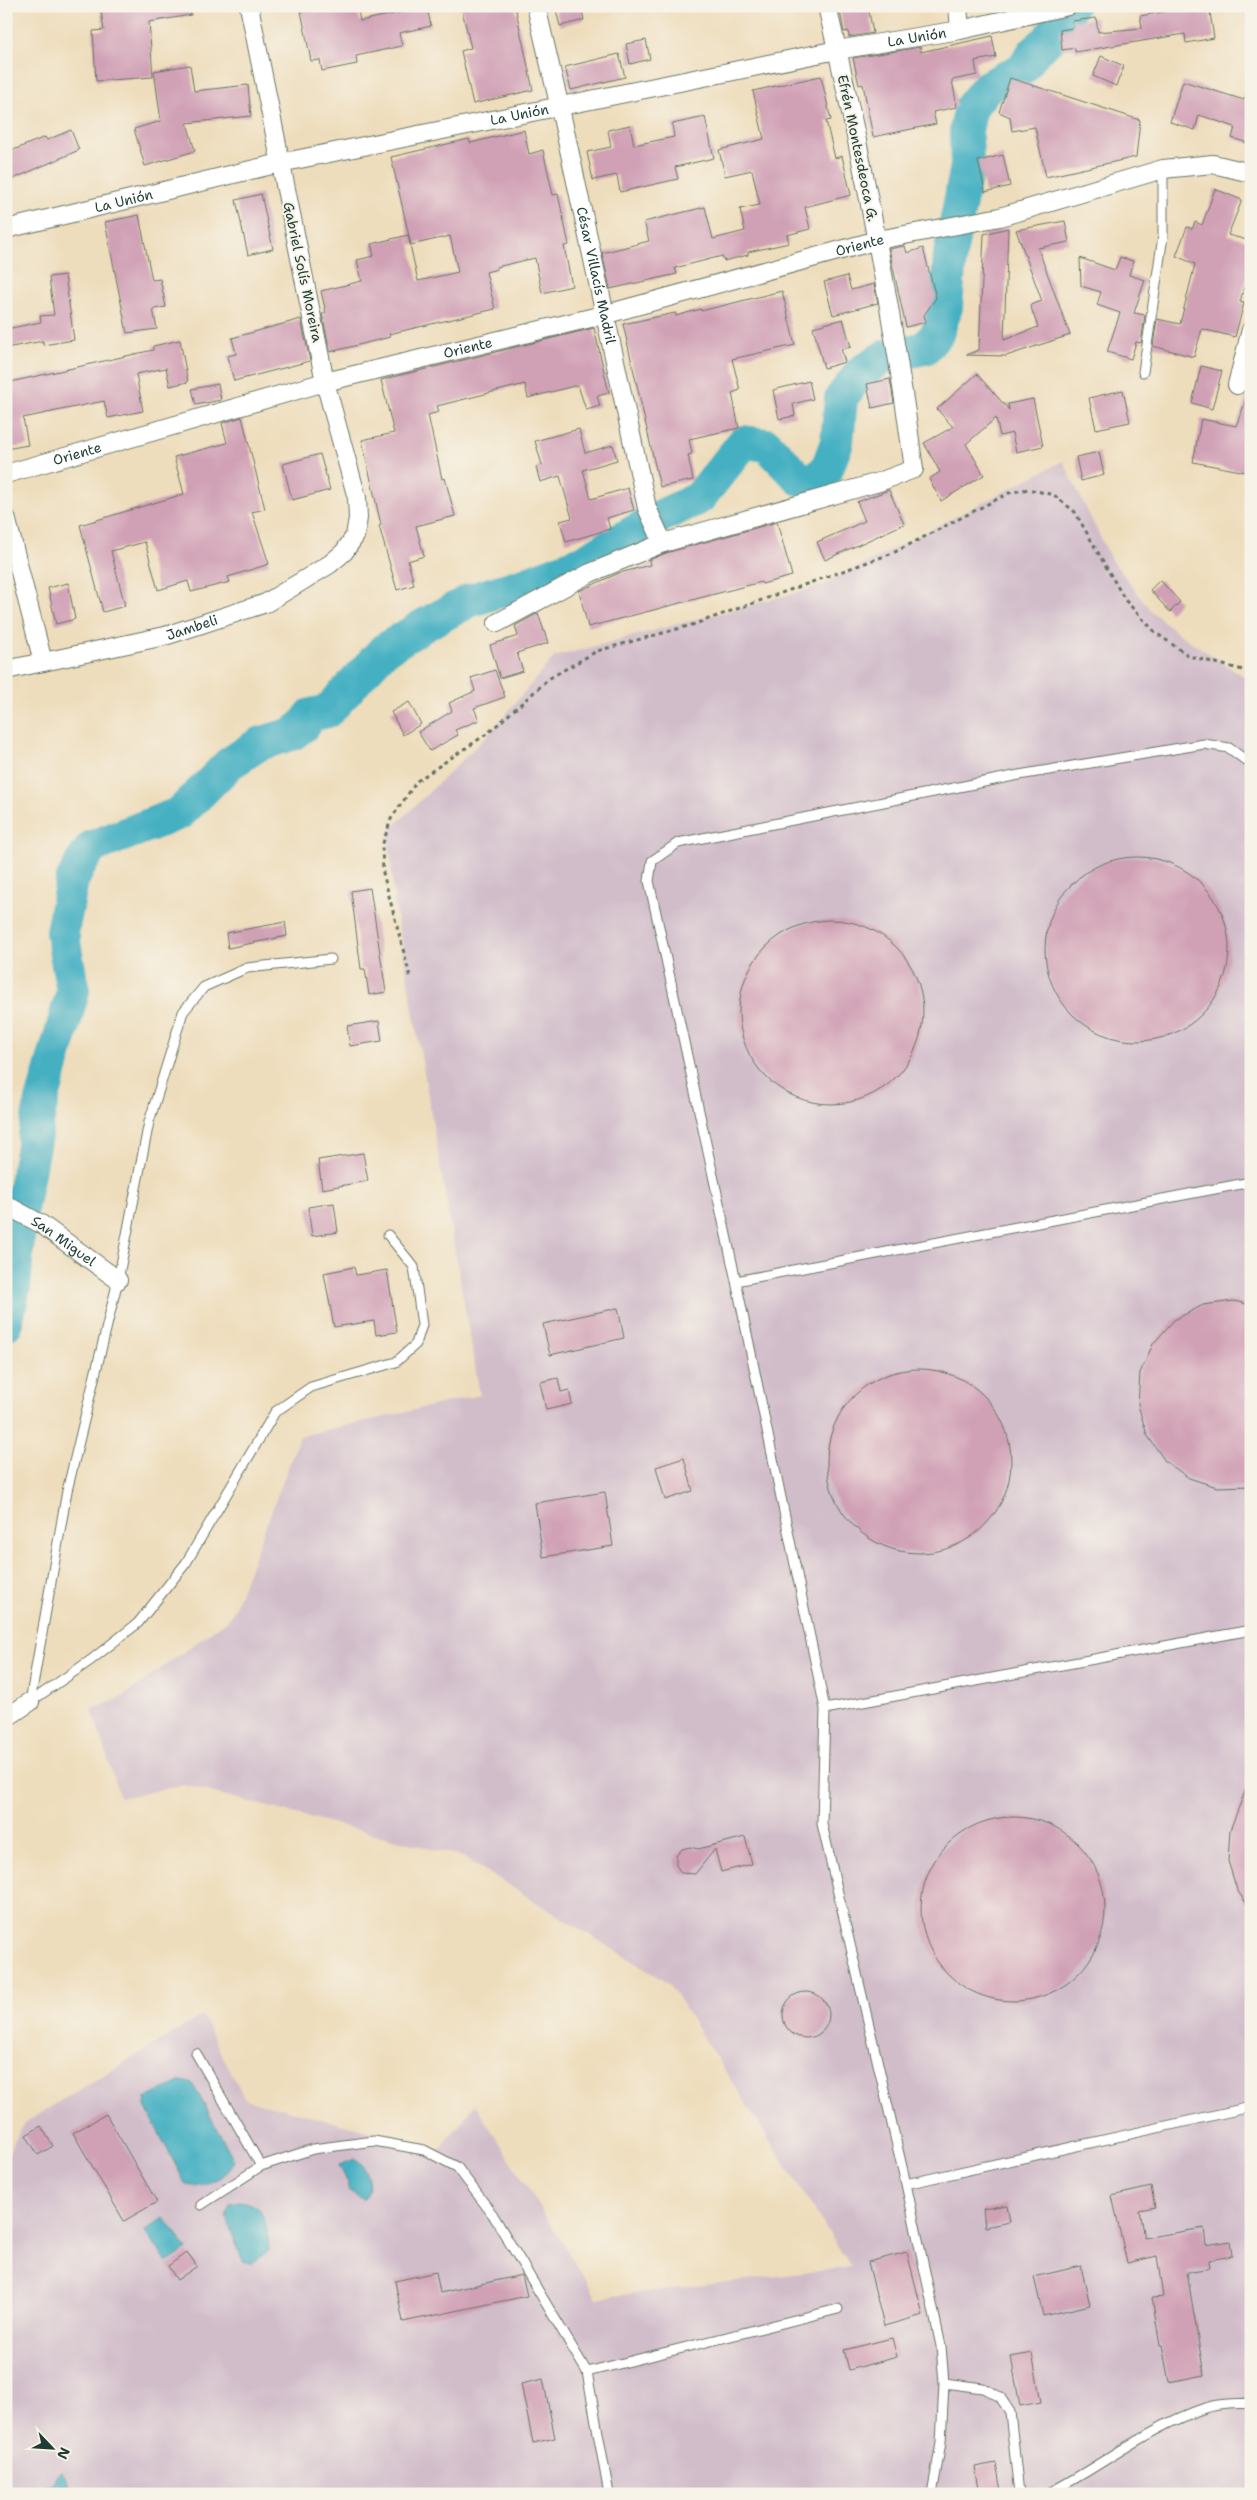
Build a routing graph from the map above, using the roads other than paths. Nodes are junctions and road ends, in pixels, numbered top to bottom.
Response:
1 (249, 6) edge
2 (536, 6) edge
3 (827, 6) edge
4 (958, 6) edge
5 (1068, 6) edge
6 (960, 30) junction
7 (837, 50) junction
8 (560, 108) junction
9 (280, 163) junction
10 (1163, 169) junction
11 (1251, 173) edge
12 (6, 229) edge
13 (878, 240) junction
14 (604, 315) junction
15 (1251, 330) edge
16 (1143, 372) dead end
17 (325, 382) junction
18 (1237, 385) dead end
19 (6, 474) edge
20 (6, 517) edge
21 (354, 536) joint
22 (660, 536) junction
23 (497, 623) dead end
24 (43, 662) junction
25 (6, 670) edge
26 (1251, 764) edge
27 (331, 959) dead end
28 (1251, 1182) edge
29 (6, 1205) edge
30 (388, 1235) dead end
31 (118, 1280) junction
32 (736, 1281) junction
33 (1251, 1630) edge
34 (30, 1702) junction
35 (825, 1709) junction
36 (6, 1718) edge
37 (196, 2052) dead end
38 (1251, 2107) edge
39 (261, 2166) junction
40 (906, 2184) junction
41 (201, 2204) dead end
42 (838, 2308) dead end
43 (588, 2372) junction
44 (944, 2383) junction
45 (1251, 2403) edge
46 (609, 2494) edge
47 (932, 2494) edge
48 (1019, 2494) edge
49 (1047, 2494) edge

1 - 9 street, Gabriel Solís Moreira
2 - 8 street, César Villacís Madril
3 - 7 street, Efrén Montesdeoca G.
4 - 6 street
5 - 6 street, La Unión
6 - 7 street, La Unión
7 - 8 street, La Unión
7 - 13 street, Efrén Montesdeoca G.
8 - 9 street, La Unión
8 - 14 street, César Villacís Madril
9 - 12 street, La Unión
9 - 17 street, Gabriel Solís Moreira
10 - 11 street
10 - 13 street, Oriente
10 - 16 lane
13 - 14 street, Oriente
13 - 22 street, Efrén Montesdeoca G.
14 - 17 street, Oriente
14 - 22 street, César Villacís Madril
15 - 18 street
17 - 19 street, Oriente
17 - 21 street, Gabriel Solís Moreira
20 - 24 street
21 - 24 street, Jambeli
22 - 23 street
24 - 25 street, Jambeli
26 - 32 lane
27 - 31 lane
28 - 32 lane
29 - 31 street, San Miguel
30 - 34 lane
31 - 34 lane
32 - 35 lane
33 - 35 lane
34 - 36 street
35 - 40 lane
37 - 39 lane
38 - 40 lane
39 - 41 lane
39 - 43 lane
40 - 44 lane
42 - 43 lane
43 - 46 lane
44 - 47 lane
44 - 48 lane
45 - 49 lane

